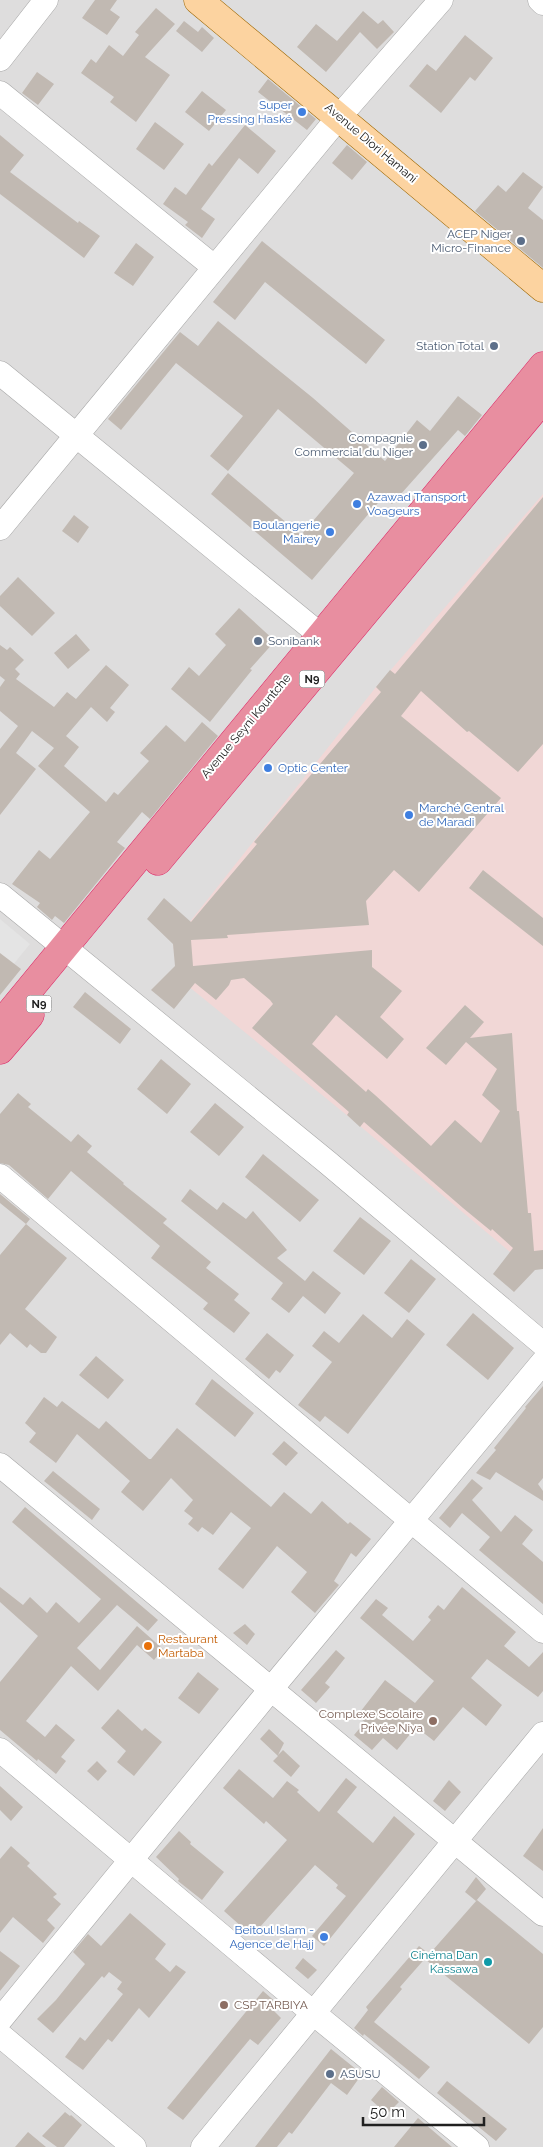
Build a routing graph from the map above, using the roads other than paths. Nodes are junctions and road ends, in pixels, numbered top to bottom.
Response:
1 (46, 0) edge
2 (198, 0) edge
3 (441, 0) edge
4 (540, 0) edge
5 (543, 3) edge
6 (0, 58) edge
7 (0, 93) edge
8 (339, 117) junction
9 (214, 267) junction
10 (543, 288) edge
11 (543, 366) edge
12 (0, 373) edge
13 (543, 398) edge
14 (75, 436) junction
15 (0, 528) edge
16 (329, 642) junction
17 (0, 895) edge
18 (66, 955) junction
19 (0, 1025) edge
20 (0, 1050) edge
21 (0, 1176) edge
22 (543, 1344) edge
23 (543, 1362) edge
24 (0, 1465) edge
25 (412, 1520) junction
26 (543, 1631) edge
27 (270, 1689) junction
28 (543, 1734) edge
29 (0, 1750) edge
30 (455, 1841) junction
31 (131, 1859) junction
32 (543, 1914) edge
33 (312, 2012) junction
34 (0, 2020) edge
35 (0, 2035) edge
36 (134, 2147) edge
37 (203, 2147) edge
38 (477, 2147) edge

1 - 6 street
2 - 8 main road, Avenue Diori Hamani
3 - 8 street
4 - 5 street
7 - 9 street
8 - 9 street
8 - 10 main road, Avenue Diori Hamani
9 - 14 street
11 - 16 highway, Avenue Seyni Kountche / N9
12 - 14 street
13 - 16 highway, Avenue Seyni Kountche / N9
14 - 15 street
14 - 16 street
16 - 18 highway, Avenue Seyni Kountche / N9
17 - 18 street
18 - 19 highway, N9
18 - 20 highway, N9
18 - 22 street
21 - 25 street
23 - 25 street
24 - 27 street
25 - 26 street
25 - 27 street
27 - 30 street
27 - 31 street
28 - 30 street
29 - 31 street
30 - 32 street
30 - 33 street
31 - 33 street
31 - 34 street
33 - 37 street
33 - 38 street
35 - 36 street

